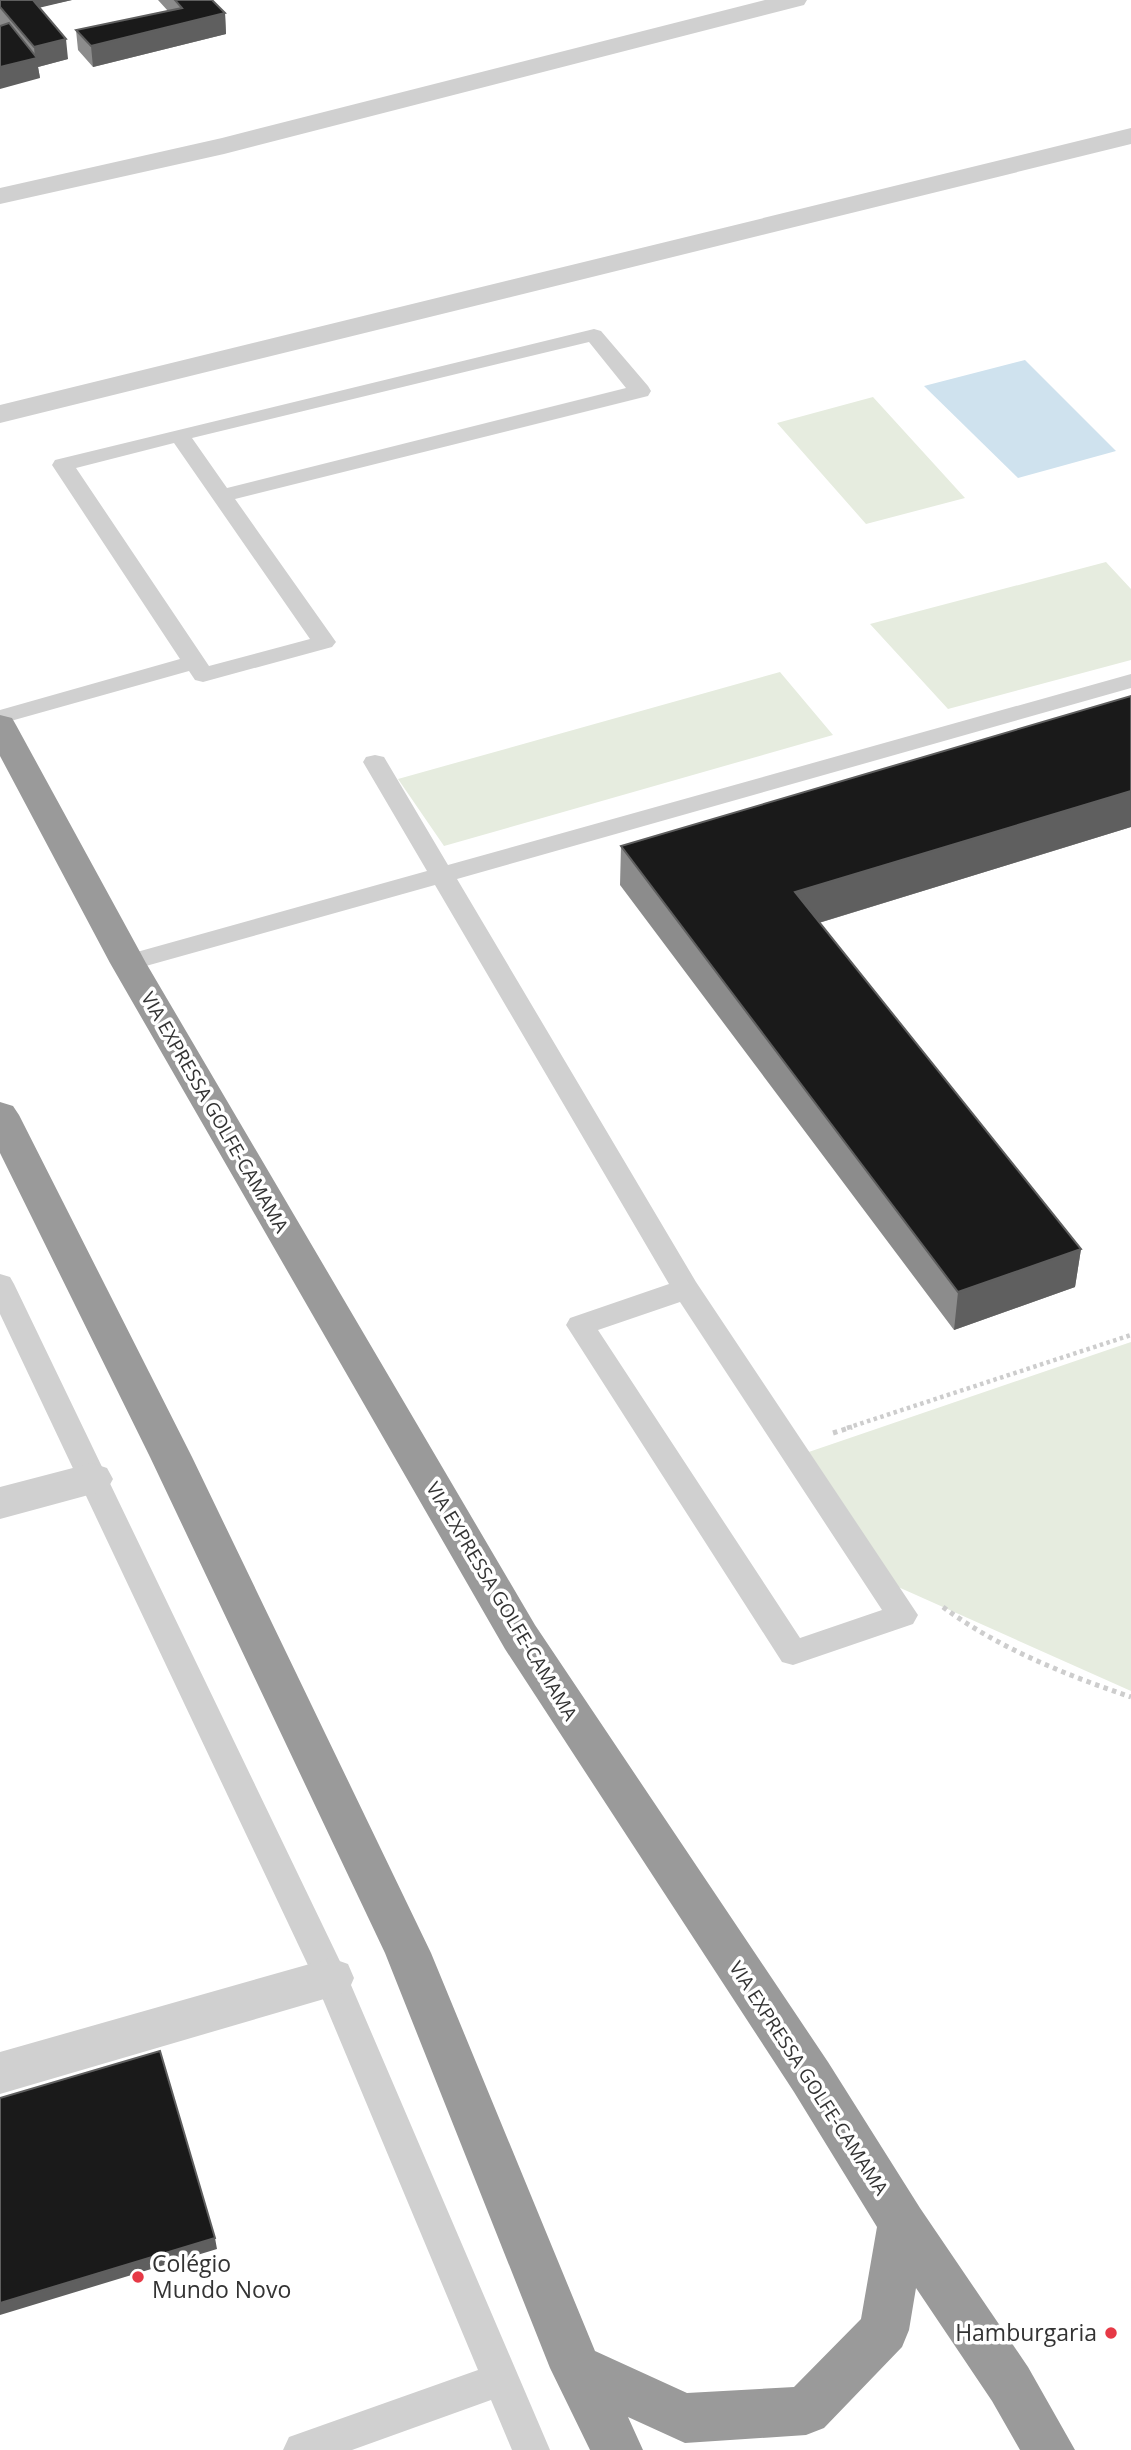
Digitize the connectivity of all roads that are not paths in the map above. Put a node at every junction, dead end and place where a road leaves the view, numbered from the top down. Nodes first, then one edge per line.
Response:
1 (795, 0) edge
2 (1131, 136) edge
3 (0, 196) edge
4 (0, 414) edge
5 (179, 435) junction
6 (222, 496) junction
7 (195, 662) junction
8 (1131, 681) edge
9 (0, 717) edge
10 (0, 725) edge
11 (375, 762) dead end
12 (440, 873) junction
13 (128, 963) junction
14 (0, 1115) edge
15 (0, 1284) edge
16 (686, 1289) junction
17 (92, 1479) junction
18 (0, 1503) edge
19 (331, 1978) junction
20 (0, 2073) edge
21 (902, 2224) junction
22 (576, 2368) junction
23 (501, 2379) junction
24 (302, 2450) edge
25 (531, 2450) edge
26 (617, 2450) edge
27 (1049, 2450) edge

1 - 3 street
2 - 4 street
5 - 6 lane
5 - 6 lane
5 - 7 lane
6 - 7 lane
7 - 9 lane
8 - 12 lane
10 - 13 highway, VIA EXPRESSA GOLFE-CAMAMA
11 - 12 lane
12 - 13 lane
12 - 16 lane
13 - 21 highway, VIA EXPRESSA GOLFE-CAMAMA
14 - 22 highway
15 - 17 lane
16 - 16 lane
17 - 18 street
17 - 19 lane
19 - 20 street
19 - 23 lane
21 - 22 highway
21 - 27 highway, VIA EXPRESSA GOLFE-CAMAMA
22 - 26 highway
23 - 24 lane
23 - 25 lane

